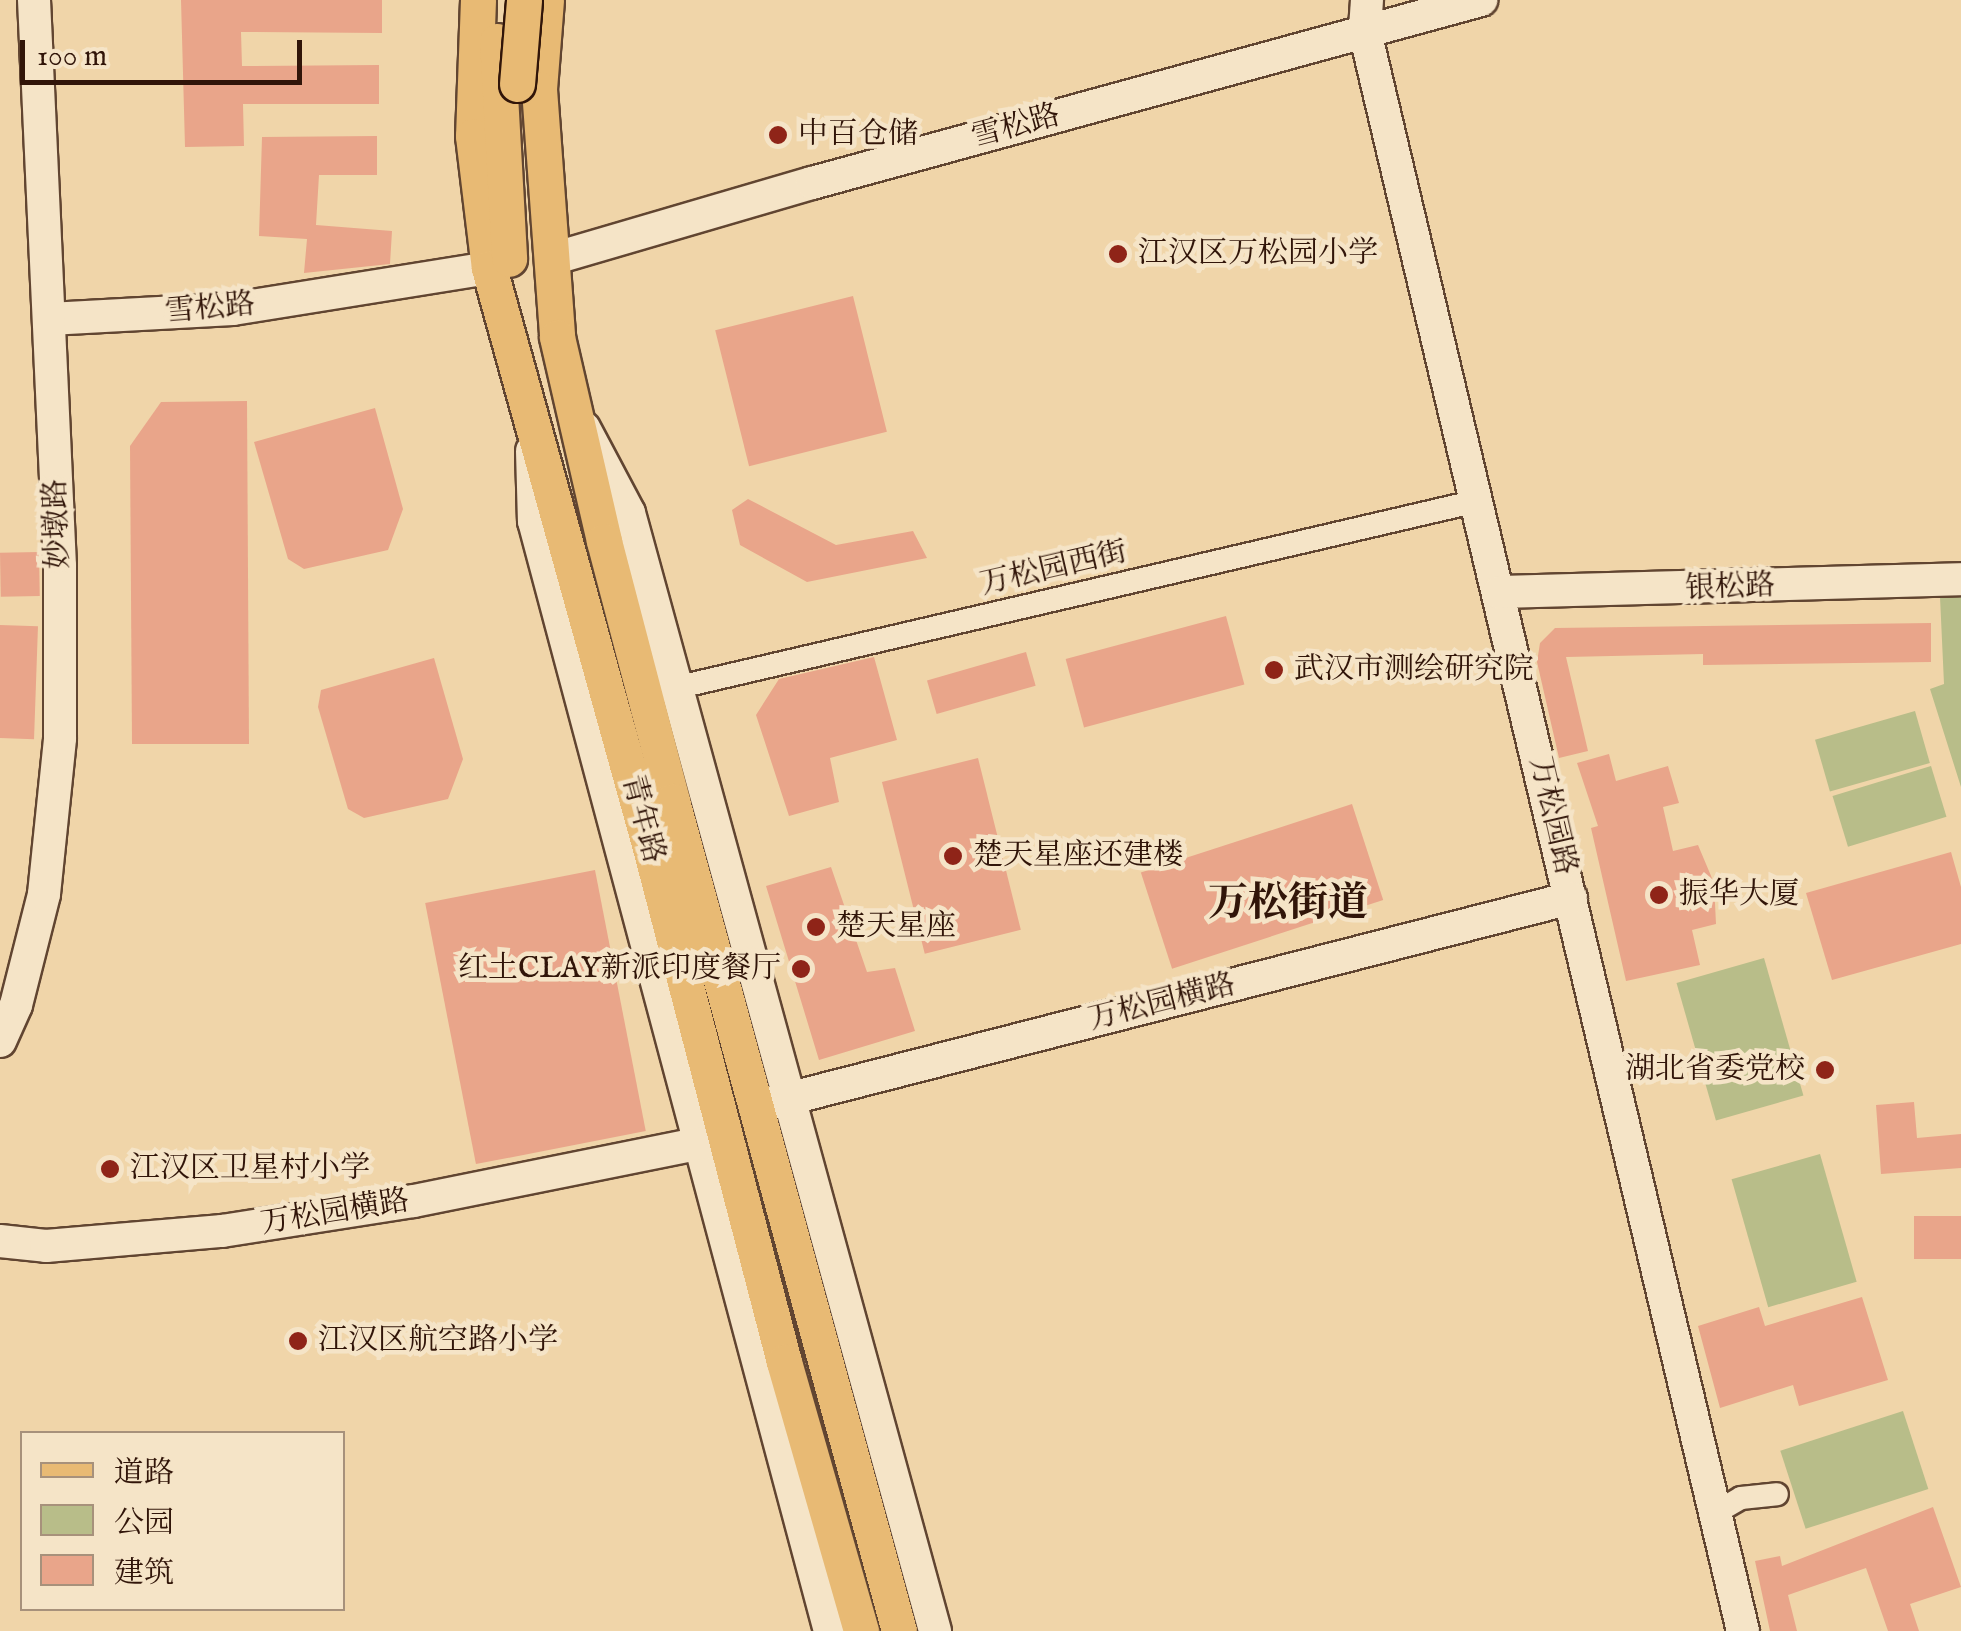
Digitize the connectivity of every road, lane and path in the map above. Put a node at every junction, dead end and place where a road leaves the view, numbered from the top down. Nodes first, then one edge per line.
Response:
1 (34, 0) edge
2 (478, 0) edge
3 (498, 0) edge
4 (524, 0) edge
5 (546, 0) edge
6 (1481, 0) edge
7 (1366, 16) edge
8 (507, 83) junction
9 (552, 259) junction
10 (489, 268) junction
11 (49, 319) junction
12 (557, 337) junction
13 (518, 364) junction
14 (531, 412) junction
15 (1477, 501) junction
16 (1961, 579) edge
17 (1499, 592) junction
18 (660, 691) junction
19 (656, 805) junction
20 (1571, 898) junction
21 (756, 986) junction
22 (662, 1008) junction
23 (0, 1041) edge
24 (770, 1104) junction
25 (712, 1141) junction
26 (0, 1241) edge
27 (1778, 1494) dead end
28 (1716, 1513) junction
29 (842, 1558) junction
30 (830, 1631) edge
31 (850, 1631) edge
32 (861, 1631) edge
33 (899, 1631) edge
34 (934, 1631) edge
35 (1743, 1631) edge

1 - 11 street, 妙墩路
2 - 10 main road, 青年路
3 - 8 main road
4 - 8 main road, bridge
5 - 9 main road, 青年路
6 - 7 street, 雪松路
7 - 9 street, 雪松路
7 - 15 street, 万松园路
8 - 12 main road
8 - 13 main road
9 - 12 main road, 青年路
10 - 11 street, 雪松路
10 - 13 main road, 青年路
11 - 23 street, 妙墩路
12 - 18 main road, 青年路
13 - 14 main road, 青年路
14 - 19 main road, 青年路
14 - 22 street
15 - 17 street, 万松园路
15 - 18 street, 万松园西街
16 - 17 street, 银松路
17 - 20 street, 万松园路
18 - 19 main road, 青年路
18 - 21 street
19 - 21 street
19 - 22 street
19 - 24 main road, 青年路
19 - 25 main road, 青年路
20 - 24 street, 万松园横路
20 - 28 street, 万松园路
21 - 24 street
22 - 25 street
24 - 33 main road, 青年路
24 - 34 street
25 - 26 street, 万松园横路
25 - 29 main road, 青年路
25 - 30 street
27 - 28 street
28 - 35 street, 万松园路
29 - 31 street
29 - 32 main road, 青年路

